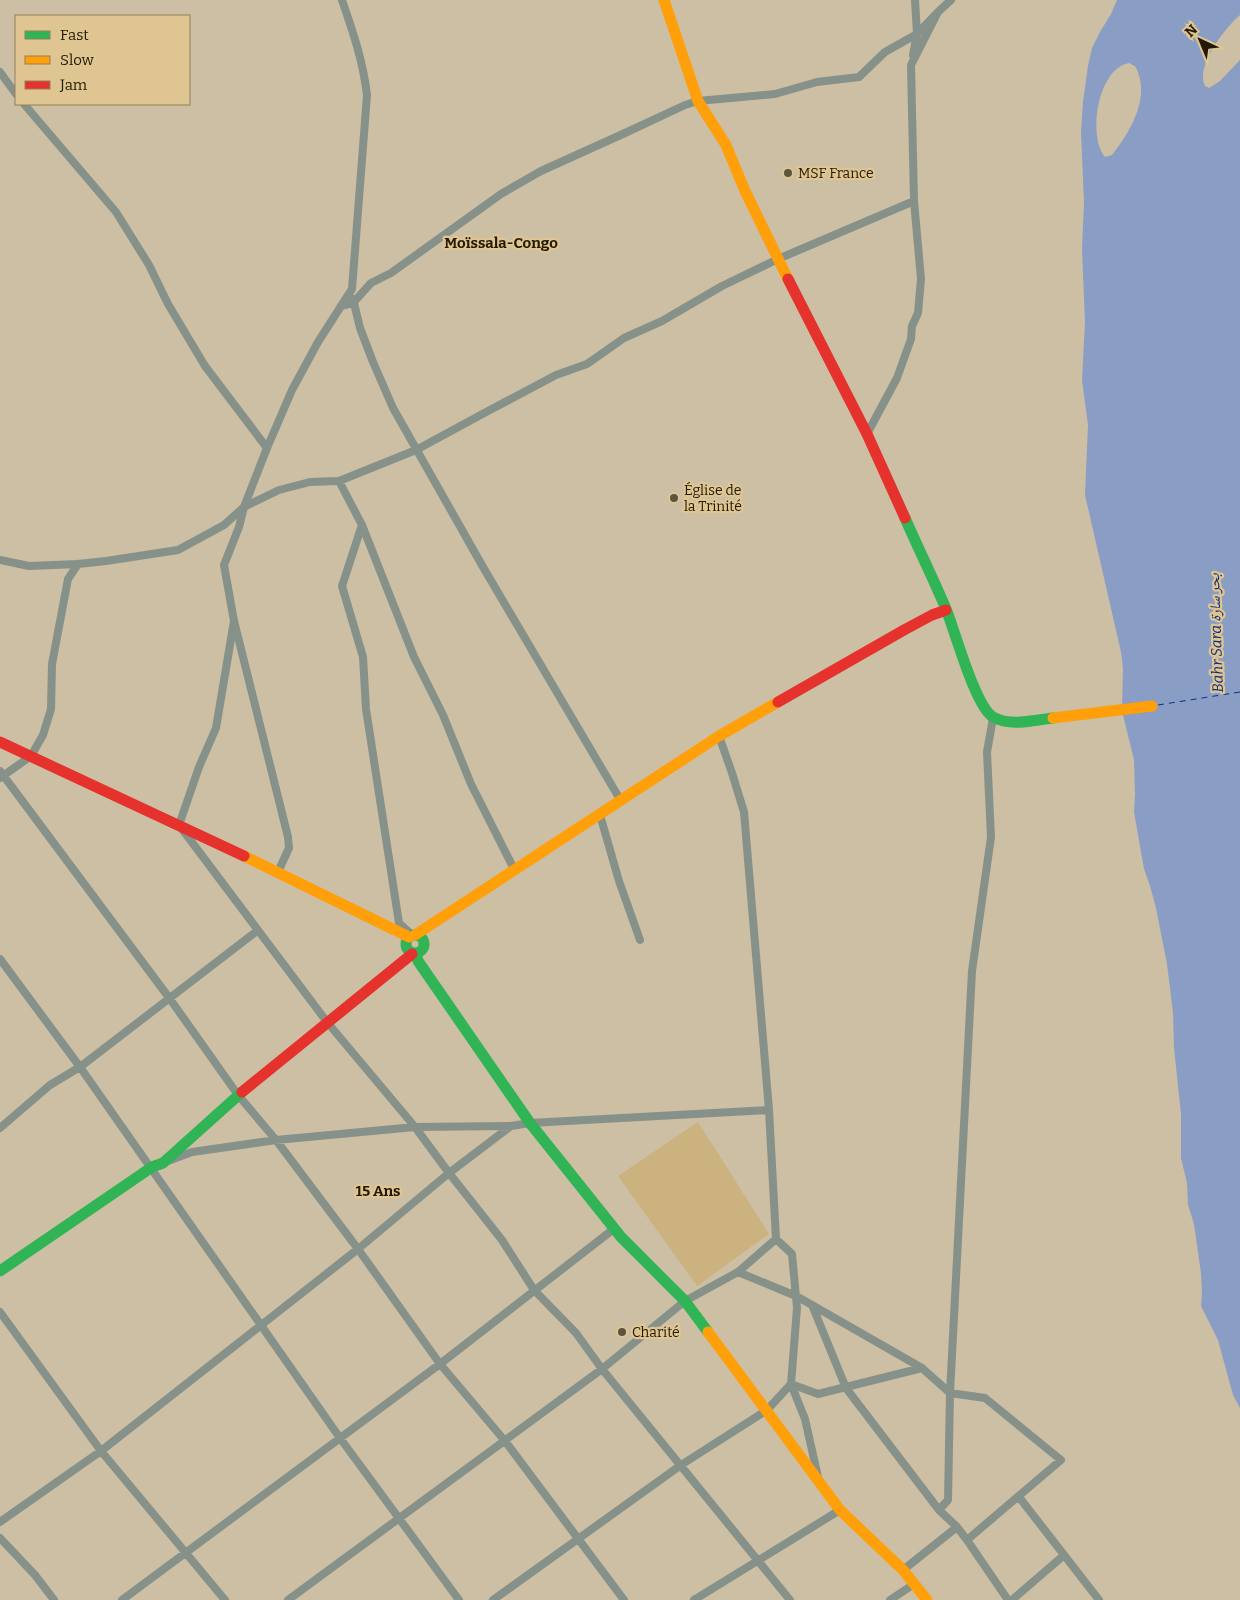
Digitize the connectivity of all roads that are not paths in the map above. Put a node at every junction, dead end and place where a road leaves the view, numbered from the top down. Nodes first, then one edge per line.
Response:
1 (342, 0) edge
2 (664, 0) edge
3 (915, 0) edge
4 (951, 0) edge
5 (938, 12) junction
6 (917, 34) junction
7 (911, 65) junction
8 (0, 72) edge
9 (15, 93) edge
10 (698, 101) junction
11 (25, 105) edge
12 (914, 201) junction
13 (778, 259) junction
14 (352, 289) junction
15 (353, 303) junction
16 (341, 306) junction
17 (867, 434) junction
18 (267, 448) junction
19 (416, 450) junction
20 (339, 480) junction
21 (244, 506) junction
22 (362, 524) junction
23 (0, 560) edge
24 (78, 564) junction
25 (946, 610) junction
26 (234, 621) junction
27 (1152, 706) dead end
28 (993, 718) junction
29 (719, 736) junction
30 (0, 742) edge
31 (31, 756) junction
32 (1, 775) edge
33 (620, 801) junction
34 (600, 815) junction
35 (179, 825) junction
36 (514, 869) junction
37 (278, 872) junction
38 (257, 931) junction
39 (412, 936) junction
40 (640, 940) dead end
41 (414, 954) junction
42 (0, 959) edge
43 (170, 999) junction
44 (327, 1022) junction
45 (80, 1067) junction
46 (238, 1095) junction
47 (770, 1110) junction
48 (530, 1122) junction
49 (511, 1126) junction
50 (415, 1127) junction
51 (0, 1128) edge
52 (276, 1140) junction
53 (157, 1165) junction
54 (449, 1174) junction
55 (615, 1228) junction
56 (776, 1239) junction
57 (358, 1249) junction
58 (0, 1271) edge
59 (738, 1272) junction
60 (534, 1290) junction
61 (796, 1296) junction
62 (685, 1301) junction
63 (812, 1305) junction
64 (0, 1312) edge
65 (261, 1324) junction
66 (440, 1364) junction
67 (602, 1368) junction
68 (922, 1368) junction
69 (791, 1384) junction
70 (846, 1388) junction
71 (950, 1393) junction
72 (767, 1410) junction
73 (340, 1438) junction
74 (505, 1441) junction
75 (101, 1451) junction
76 (681, 1465) junction
77 (819, 1481) junction
78 (1019, 1497) junction
79 (840, 1510) junction
80 (939, 1510) junction
81 (400, 1518) junction
82 (0, 1522) edge
83 (957, 1527) junction
84 (0, 1538) edge
85 (578, 1540) junction
86 (968, 1540) junction
87 (186, 1552) junction
88 (1063, 1556) junction
89 (757, 1560) junction
90 (903, 1570) junction
91 (914, 1584) junction
92 (54, 1600) edge
93 (122, 1600) edge
94 (225, 1600) edge
95 (288, 1600) edge
96 (459, 1600) edge
97 (493, 1600) edge
98 (624, 1600) edge
99 (694, 1600) edge
100 (790, 1600) edge
101 (890, 1600) edge
102 (927, 1600) edge
103 (1008, 1600) edge
104 (1012, 1600) edge
105 (1099, 1600) edge

1 - 14 street
2 - 10 main road
3 - 6 street
4 - 5 street
5 - 6 street
5 - 7 street
6 - 7 street
6 - 10 street
7 - 12 street
8 - 9 street
10 - 13 main road
10 - 15 street
11 - 18 street
12 - 13 street
12 - 17 street
13 - 17 main road
13 - 19 street
14 - 15 street
14 - 16 street
15 - 16 street
15 - 19 street
16 - 18 street
17 - 25 main road
18 - 21 street
19 - 20 street
19 - 33 street
20 - 21 street
20 - 22 street
21 - 24 street
21 - 26 street
22 - 36 street
22 - 39 street
23 - 24 street
24 - 31 street
25 - 28 main road
25 - 29 main road
26 - 35 street
26 - 37 street
27 - 28 main road
28 - 71 street
29 - 33 main road
29 - 47 street
30 - 31 main road
31 - 32 street
31 - 35 main road
32 - 43 street
33 - 34 main road
34 - 36 main road
34 - 40 street
35 - 37 main road
35 - 38 street
36 - 39 main road
37 - 39 main road
38 - 43 street
38 - 44 street
39 - 41 main road
41 - 44 main road
41 - 48 main road
42 - 45 street
43 - 45 street
43 - 46 street
44 - 46 main road
44 - 50 street
45 - 51 street
45 - 53 street
46 - 52 street
46 - 53 main road
47 - 48 street
47 - 56 street
48 - 49 street
48 - 55 main road
49 - 50 street
49 - 54 street
50 - 52 street
50 - 54 street
52 - 53 street
52 - 57 street
53 - 58 main road
53 - 65 street
54 - 57 street
54 - 60 street
55 - 60 street
55 - 62 main road
56 - 59 street
56 - 61 street
57 - 65 street
57 - 66 street
59 - 61 street
59 - 62 street
60 - 66 street
60 - 67 street
61 - 63 street
61 - 69 street
62 - 67 street
62 - 72 main road
63 - 68 street
63 - 70 street
64 - 75 street
65 - 73 street
65 - 75 street
66 - 73 street
66 - 74 street
67 - 74 street
67 - 76 street
68 - 70 street
68 - 71 street
69 - 70 street
69 - 72 street
69 - 77 street
70 - 80 street
71 - 78 street
71 - 80 street
72 - 76 street
72 - 77 main road
73 - 81 street
73 - 87 street
74 - 81 street
74 - 85 street
75 - 82 street
75 - 87 street
76 - 85 street
76 - 89 street
77 - 79 main road
78 - 86 street
78 - 88 street
79 - 89 street
79 - 90 main road
80 - 83 street
81 - 95 street
81 - 96 street
83 - 86 street
83 - 90 street
84 - 92 street
85 - 97 street
85 - 98 street
86 - 103 street
87 - 93 street
87 - 94 street
88 - 104 street
88 - 105 street
89 - 99 street
89 - 100 street
90 - 91 main road
91 - 101 street
91 - 102 main road

